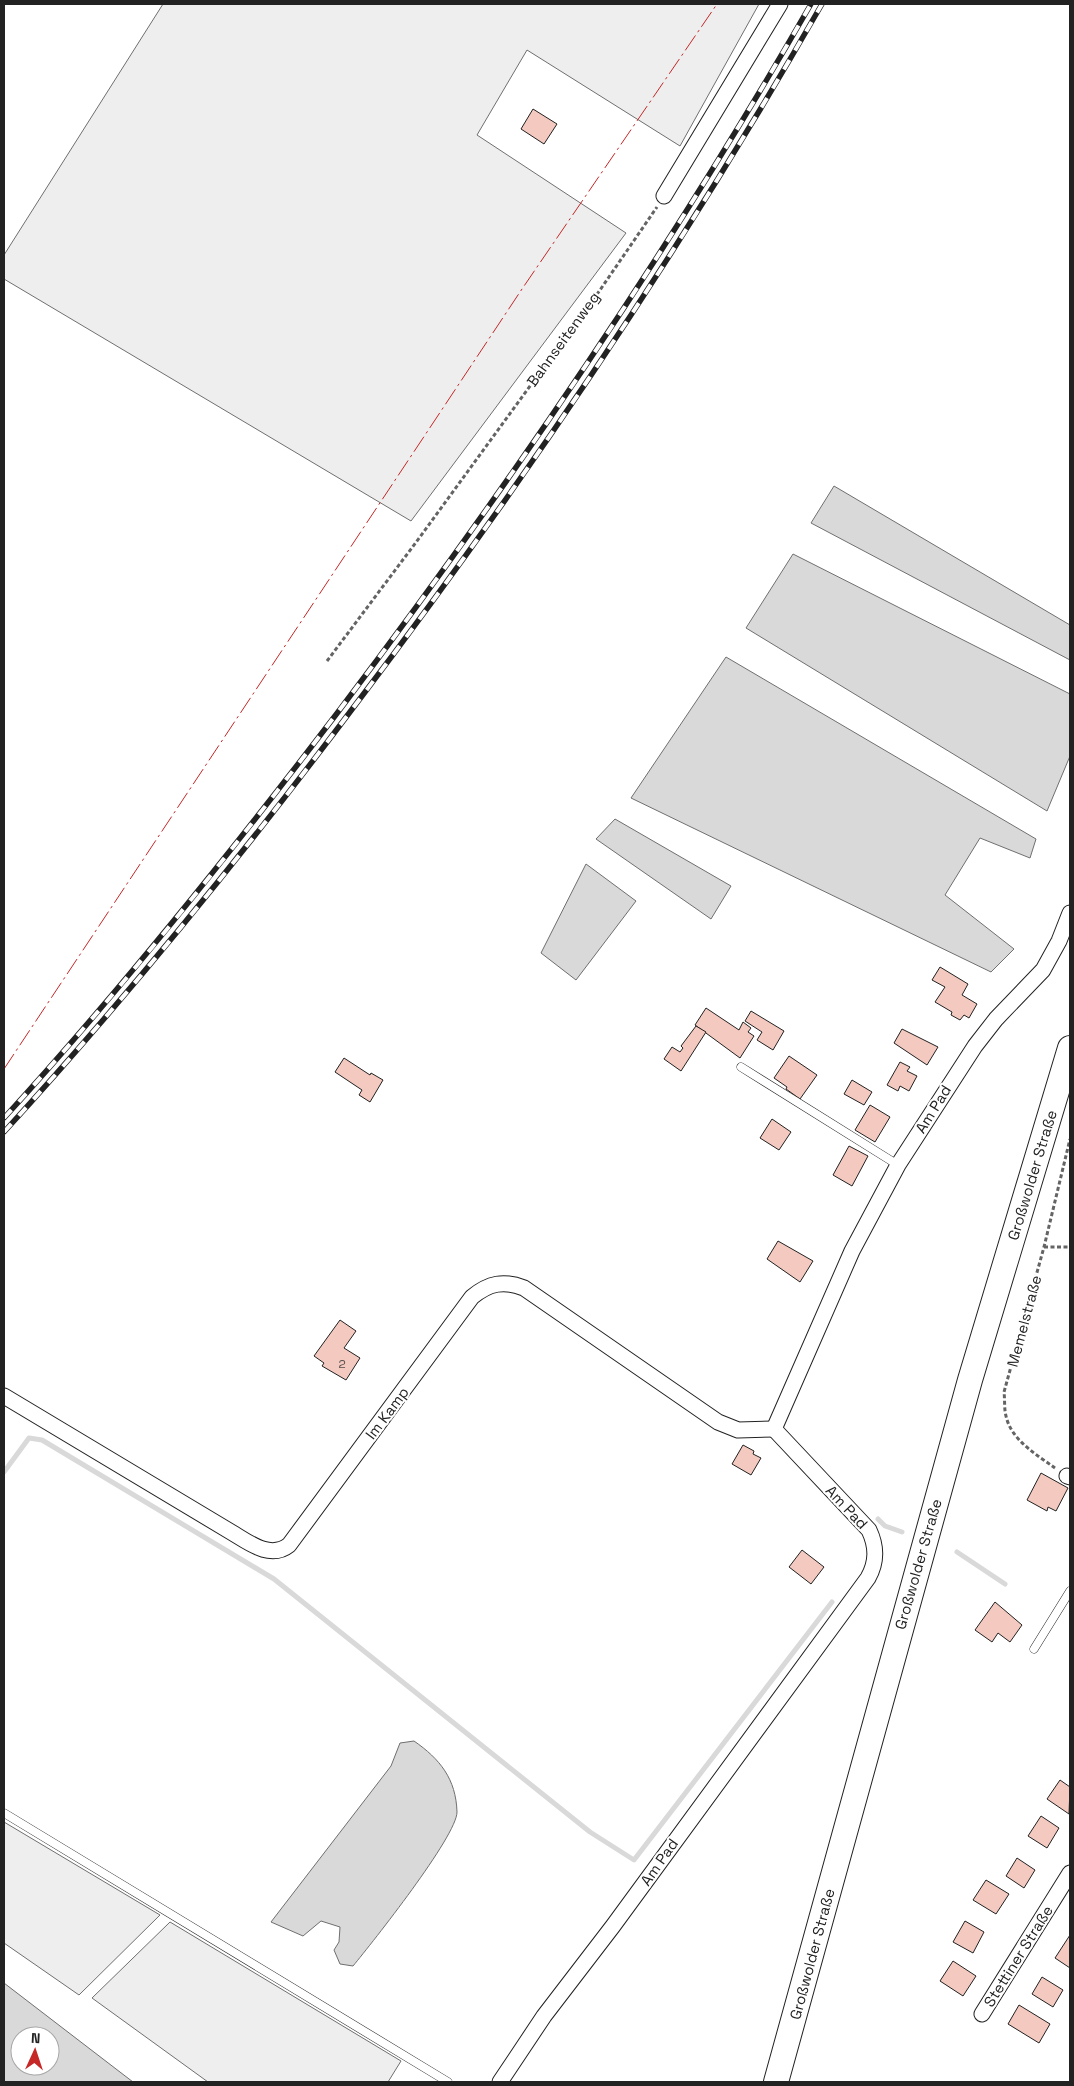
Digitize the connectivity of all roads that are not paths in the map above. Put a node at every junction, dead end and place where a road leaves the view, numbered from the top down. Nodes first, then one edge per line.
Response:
1 (780, 4) edge
2 (664, 196) road end
3 (1070, 913) edge
4 (1070, 1048) edge
5 (741, 1067) dead end
6 (898, 1165) junction
7 (4, 1396) edge
8 (774, 1429) junction
9 (1070, 1591) edge
10 (1034, 1649) dead end
11 (4, 1814) edge
12 (1070, 1873) edge
13 (982, 2014) dead end
14 (448, 2082) edge
15 (500, 2082) edge
16 (776, 2082) edge

1 - 2 street
3 - 6 street, Am Pad
4 - 16 main road, Großwolder Straße
5 - 6 lane
6 - 8 street, Am Pad
7 - 8 street, Im Kamp
8 - 15 street, Am Pad
9 - 10 lane
11 - 14 lane
12 - 13 street, Stettiner Straße

